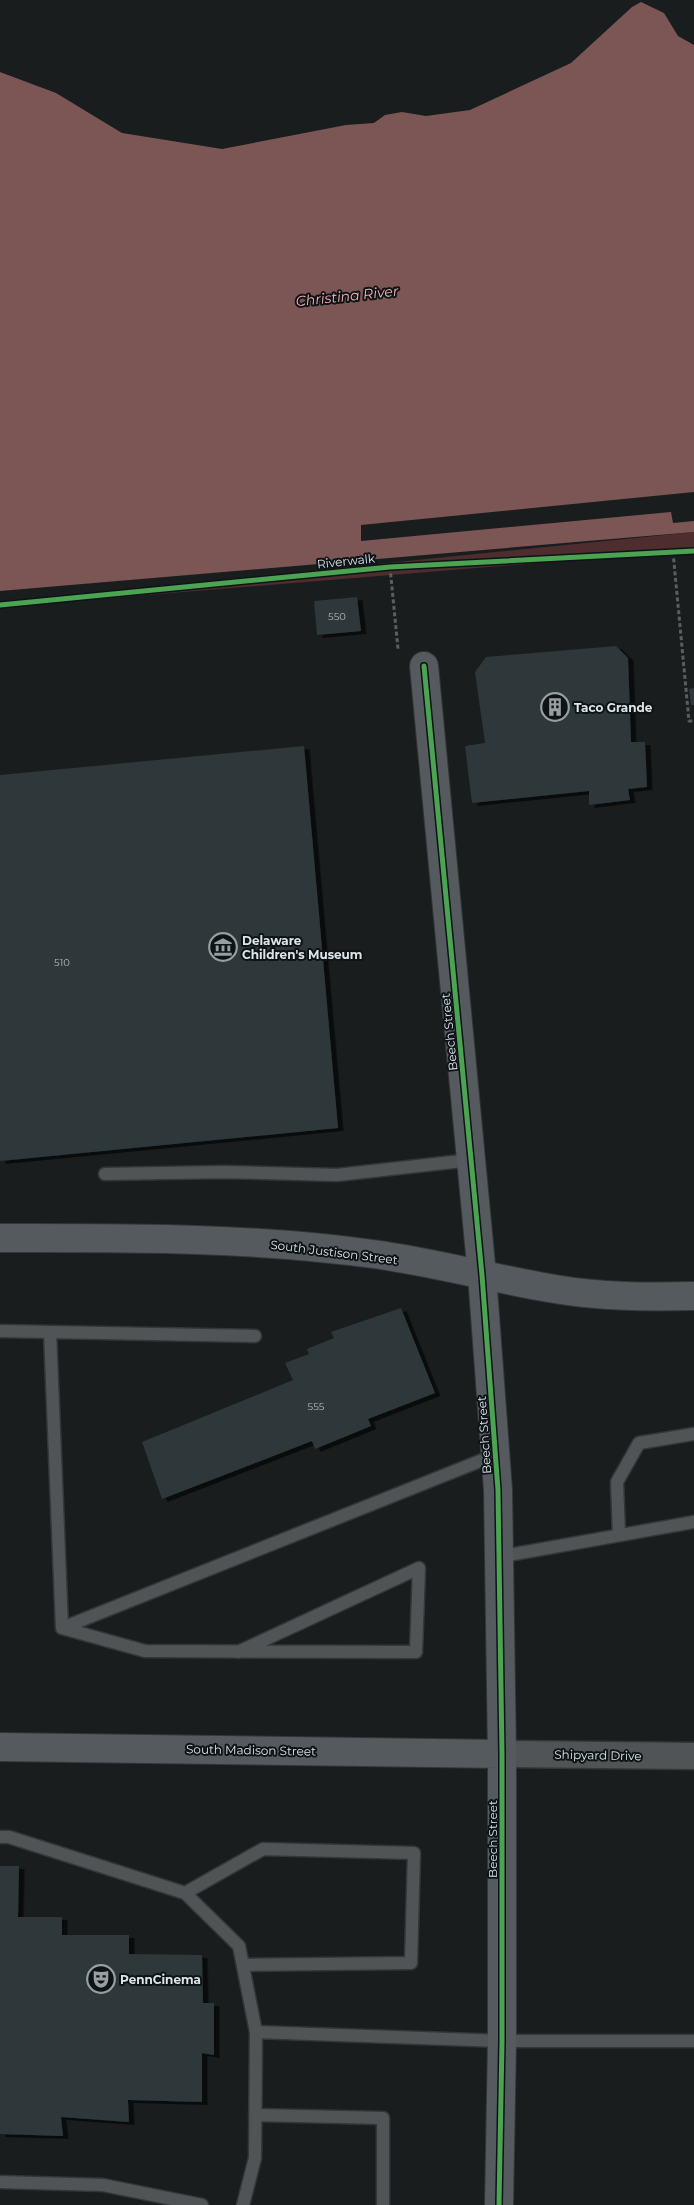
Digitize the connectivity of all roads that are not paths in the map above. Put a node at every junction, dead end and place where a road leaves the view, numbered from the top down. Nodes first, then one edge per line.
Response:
1 (424, 666) road end
2 (471, 1160) junction
3 (105, 1174) dead end
4 (0, 1238) edge
5 (482, 1275) junction
6 (694, 1296) edge
7 (0, 1331) edge
8 (50, 1332) junction
9 (255, 1336) dead end
10 (694, 1434) edge
11 (495, 1455) junction
12 (694, 1522) edge
13 (619, 1535) junction
14 (498, 1556) junction
15 (62, 1628) junction
16 (238, 1652) junction
17 (0, 1747) edge
18 (502, 1754) junction
19 (694, 1756) edge
20 (0, 1837) edge
21 (185, 1893) junction
22 (243, 1965) junction
23 (256, 2032) junction
24 (502, 2041) junction
25 (694, 2041) edge
26 (255, 2115) junction
27 (0, 2182) edge
28 (202, 2205) edge
29 (243, 2205) edge
30 (383, 2205) edge
31 (499, 2205) edge

1 - 2 street, Beech Street
2 - 3 lane
2 - 5 street, Beech Street
4 - 5 street, South Justison Street
5 - 6 street, South Justison Street
5 - 11 street, Beech Street
7 - 8 lane
8 - 9 lane
8 - 15 lane
10 - 13 lane
11 - 14 street, Beech Street
11 - 15 lane
12 - 13 lane
13 - 14 lane
14 - 18 street, Beech Street
15 - 16 lane
16 - 16 lane
17 - 18 street, South Madison Street
18 - 19 street, Shipyard Drive
18 - 24 street, Beech Street
20 - 21 lane
21 - 22 lane
21 - 22 lane
22 - 23 lane
23 - 24 lane
23 - 26 lane
24 - 25 lane
24 - 31 street, Beech Street
26 - 29 lane
26 - 30 lane
27 - 28 lane

